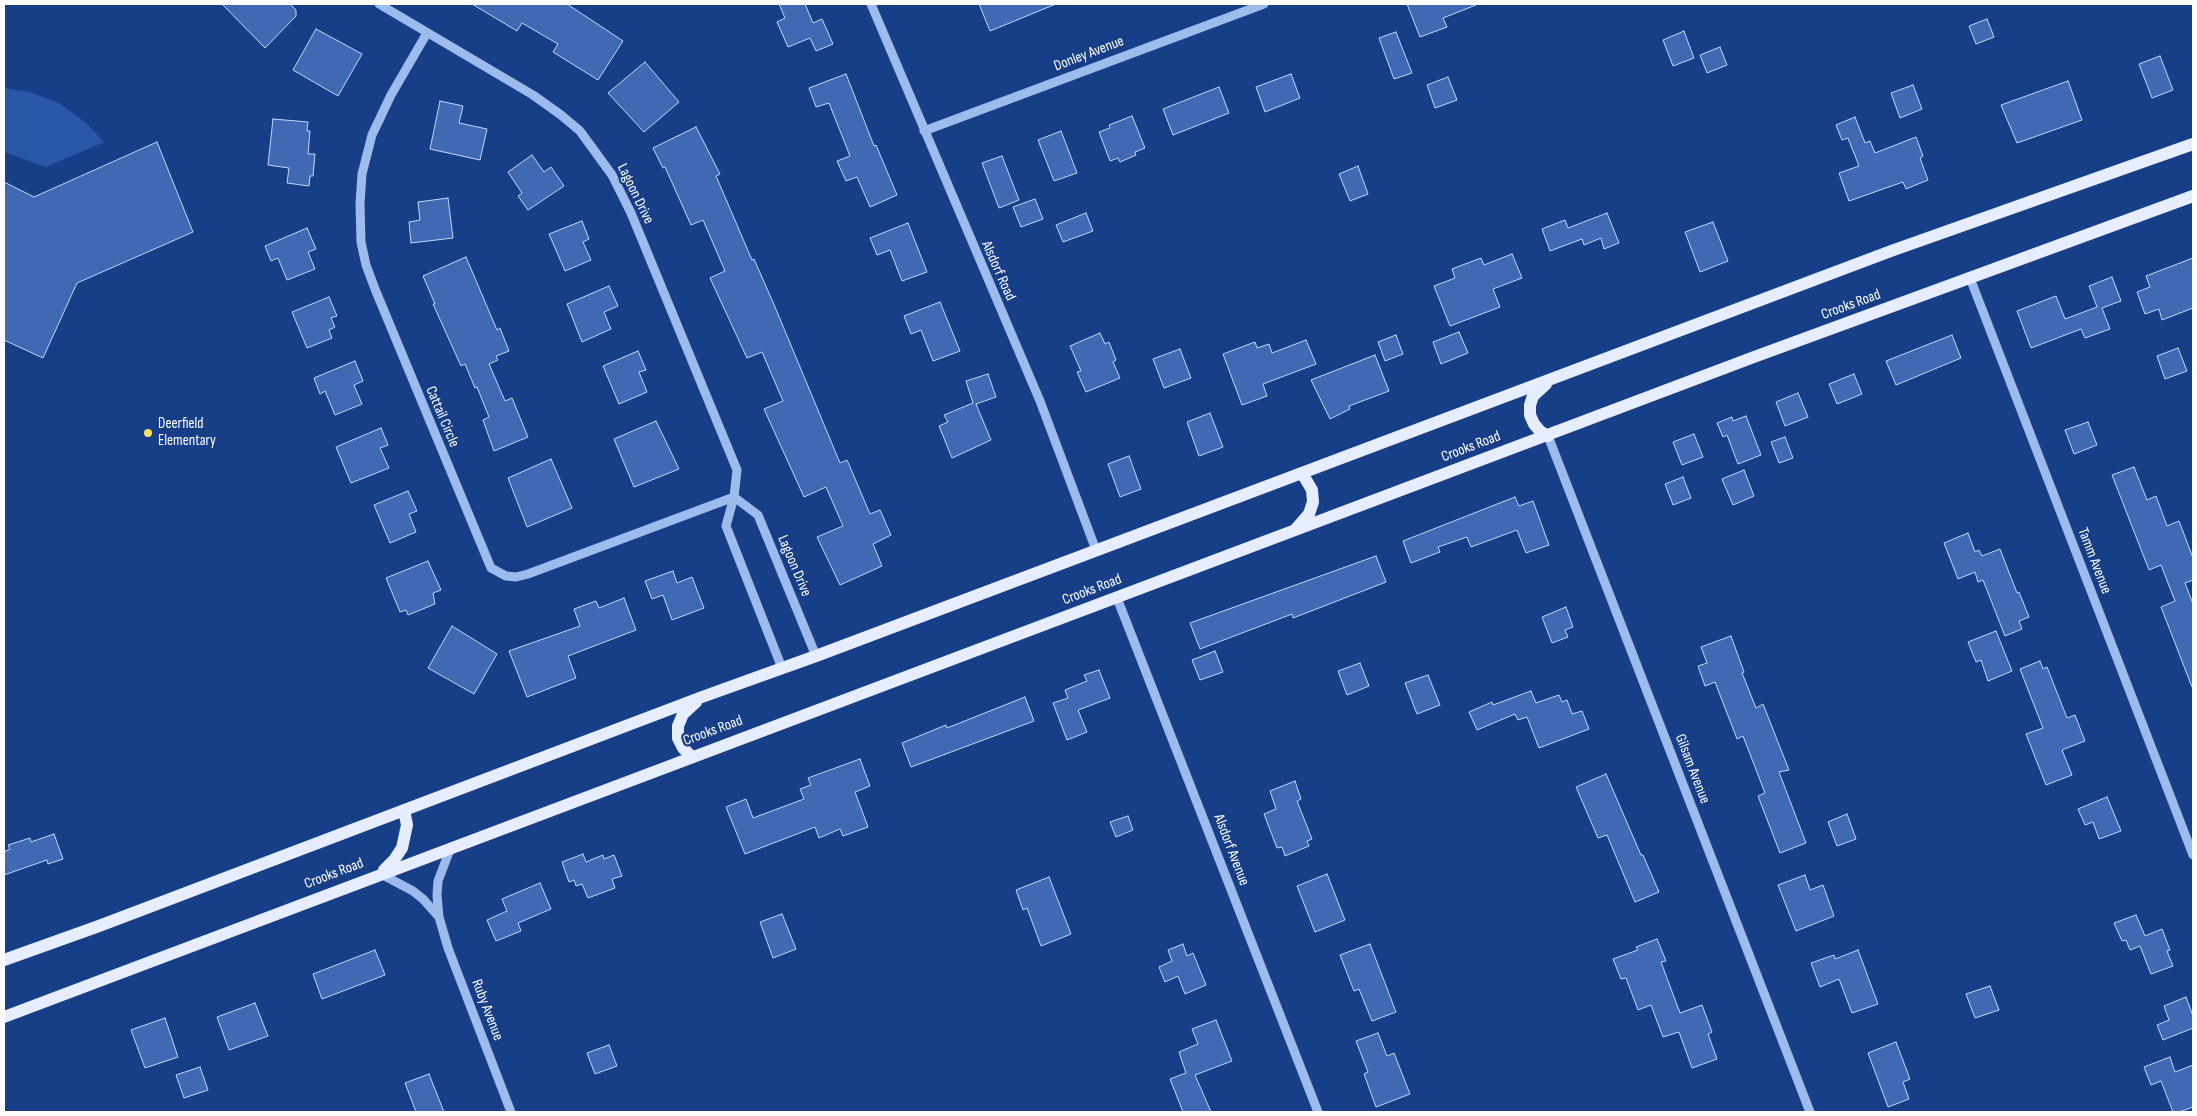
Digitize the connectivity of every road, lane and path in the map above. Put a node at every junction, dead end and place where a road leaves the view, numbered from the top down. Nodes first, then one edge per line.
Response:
1 (379, 4) edge
2 (871, 4) edge
3 (1264, 4) edge
4 (427, 33) junction
5 (924, 131) junction
6 (2193, 144) edge
7 (2193, 196) edge
8 (1970, 278) junction
9 (1552, 379) junction
10 (1548, 436) junction
11 (1302, 473) junction
12 (734, 497) junction
13 (1293, 532) junction
14 (1096, 550) junction
15 (1117, 598) junction
16 (816, 656) junction
17 (782, 668) junction
18 (702, 697) junction
19 (692, 757) junction
20 (404, 810) junction
21 (451, 847) junction
22 (2193, 855) edge
23 (381, 874) junction
24 (438, 917) junction
25 (4, 960) edge
26 (4, 1017) edge
27 (511, 1112) edge
28 (1318, 1112) edge
29 (1810, 1112) edge

1 - 4 street, Lagoon Drive
2 - 5 street, Alsdorf Road
3 - 5 street, Donley Avenue
4 - 12 street, Lagoon Drive
4 - 12 street, Cattail Circle
5 - 14 street, Alsdorf Road
6 - 9 main road
7 - 8 main road, Crooks Road
8 - 10 main road, Crooks Road
8 - 22 street, Tamm Avenue
9 - 10 main road
9 - 11 main road
10 - 13 main road, Crooks Road
10 - 29 street, Gilsam Avenue
11 - 13 main road
11 - 14 main road
12 - 16 street, Lagoon Drive
12 - 17 street, Lagoon Drive
13 - 15 main road, Crooks Road
14 - 16 main road
15 - 19 main road, Crooks Road
15 - 28 street, Alsdorf Avenue
16 - 17 main road
17 - 18 main road
18 - 19 main road
18 - 20 main road
19 - 21 main road, Crooks Road
20 - 23 main road
20 - 25 main road
21 - 23 main road, Crooks Road
21 - 24 street, Ruby Avenue
23 - 24 street, Ruby Avenue
23 - 26 main road, Crooks Road
24 - 27 street, Ruby Avenue

